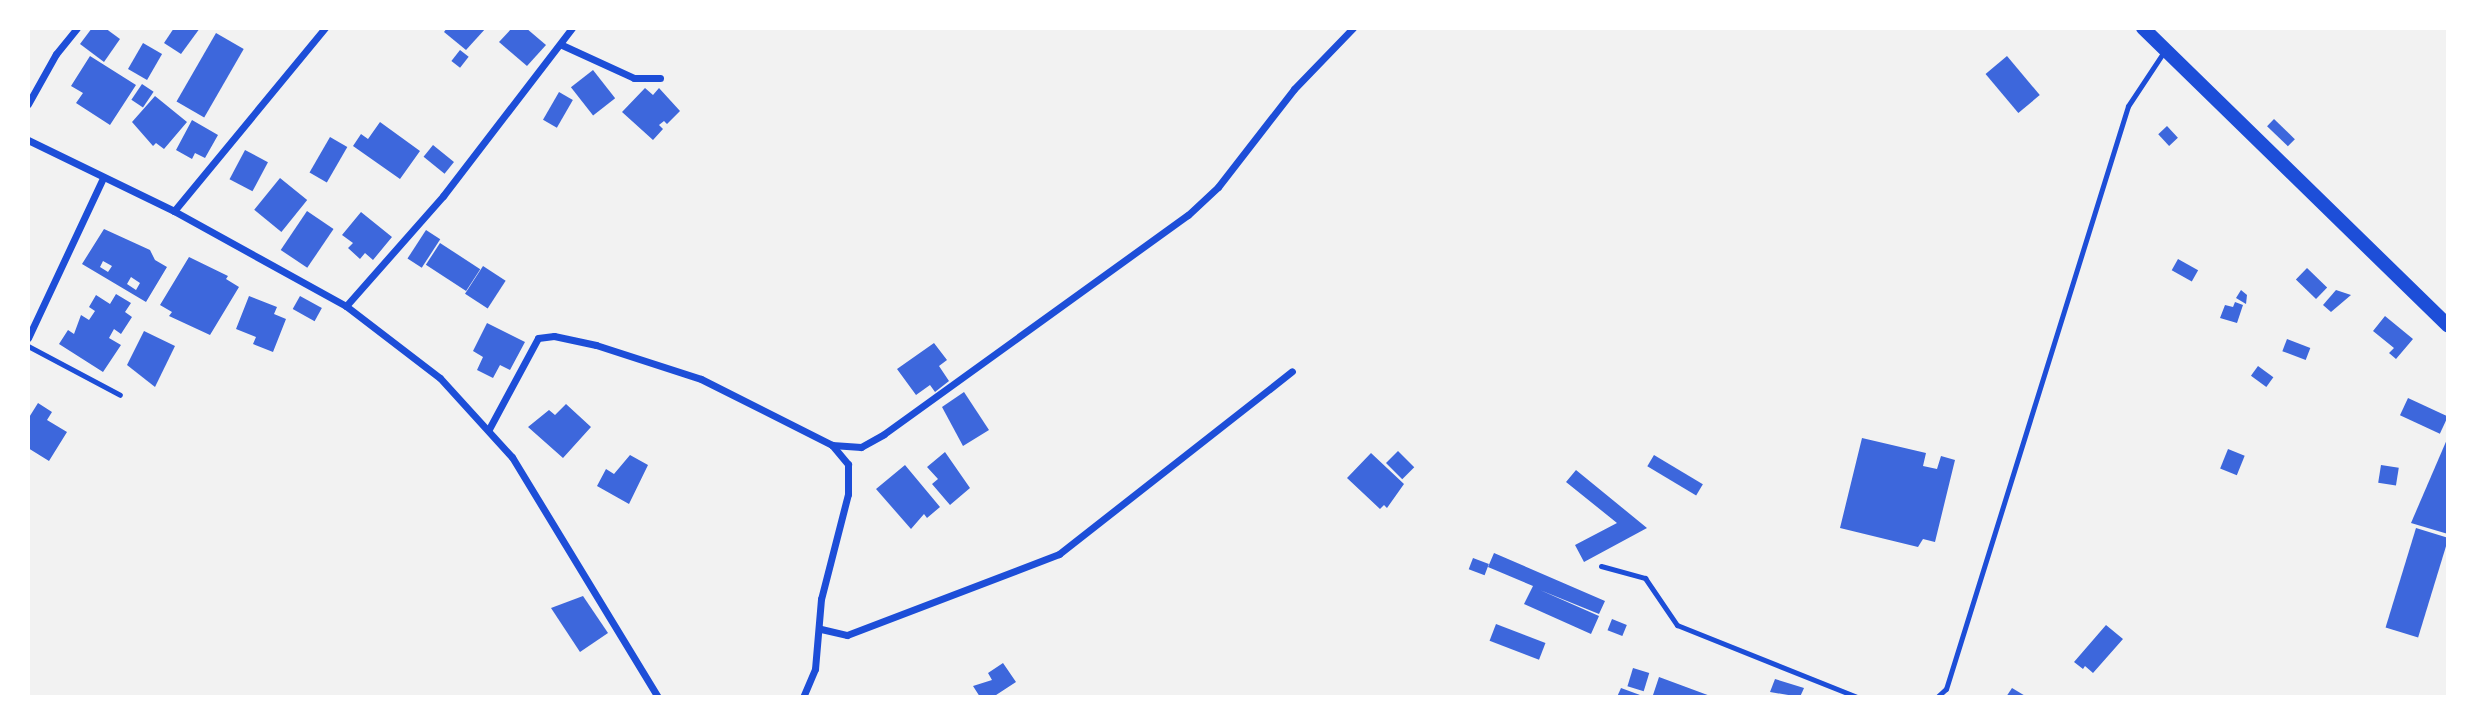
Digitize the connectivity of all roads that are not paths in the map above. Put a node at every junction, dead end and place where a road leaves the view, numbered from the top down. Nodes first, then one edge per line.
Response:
1 (78, 28) edge
2 (325, 28) edge
3 (572, 28) edge
4 (1353, 28) edge
5 (2143, 28) edge
6 (562, 45) junction
7 (2165, 50) junction
8 (660, 78) dead end
9 (28, 104) edge
10 (28, 140) edge
11 (102, 180) junction
12 (174, 211) junction
13 (346, 306) junction
14 (2448, 326) edge
15 (28, 338) edge
16 (28, 346) edge
17 (1292, 371) dead end
18 (120, 396) dead end
19 (489, 429) junction
20 (832, 445) junction
21 (1601, 566) dead end
22 (821, 629) junction
23 (658, 697) edge
24 (803, 697) edge
25 (1857, 697) edge
26 (1937, 697) edge

1 - 9 street
2 - 12 street
3 - 6 street
4 - 20 street
5 - 7 main road
6 - 8 street
6 - 13 street
7 - 14 main road
7 - 26 lane
10 - 11 street
11 - 12 street
11 - 15 street
12 - 13 street
13 - 19 street
16 - 18 lane
17 - 22 street
19 - 20 street
19 - 23 street
20 - 22 street
21 - 25 lane
22 - 24 street

